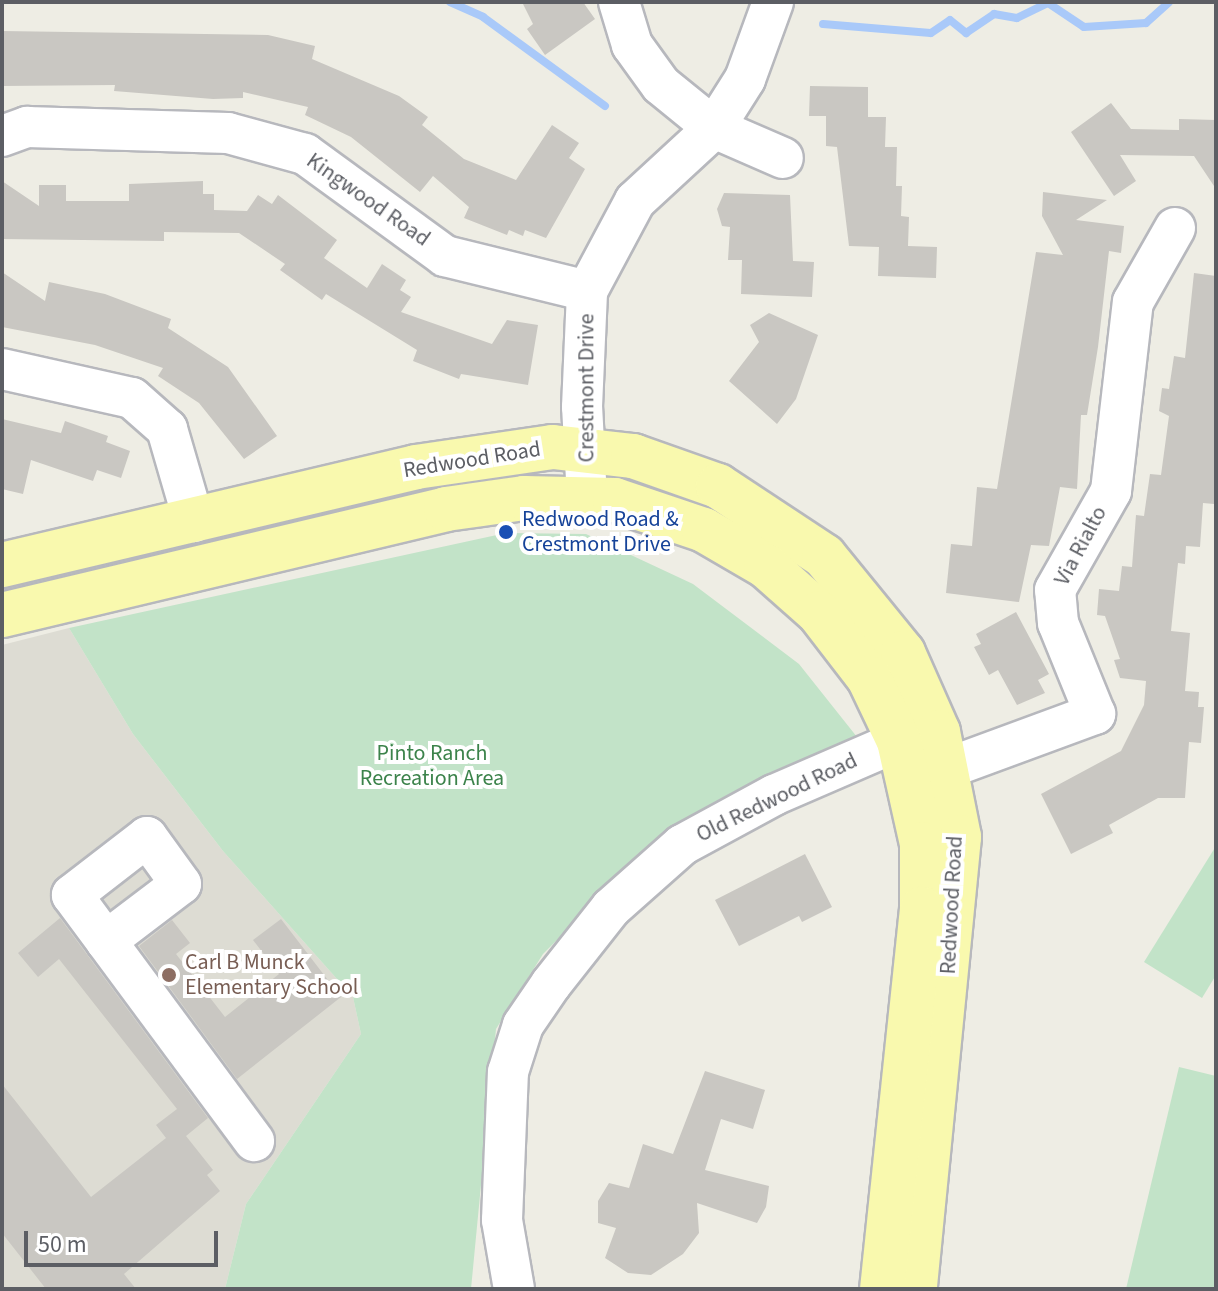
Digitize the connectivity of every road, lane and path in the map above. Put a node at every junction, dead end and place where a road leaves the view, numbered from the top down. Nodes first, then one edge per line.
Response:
1 (619, 2) edge
2 (773, 2) edge
3 (714, 128) junction
4 (2, 136) edge
5 (783, 158) dead end
6 (1175, 228) dead end
7 (587, 291) junction
8 (2, 369) edge
9 (587, 453) junction
10 (587, 498) junction
11 (194, 522) junction
12 (2, 565) edge
13 (2, 615) edge
14 (899, 741) junction
15 (948, 768) junction
16 (106, 941) dead end
17 (254, 1141) dead end
18 (514, 1289) edge
19 (882, 1289) edge
20 (915, 1289) edge

1 - 3 street
2 - 3 street, Crestmont Drive
3 - 5 street
3 - 7 street, Crestmont Drive
4 - 7 street, Kingwood Road
6 - 15 street, Via Rialto
7 - 9 street, Crestmont Drive
8 - 11 street
9 - 10 street, Crestmont Drive
9 - 11 main road, Redwood Road
9 - 15 main road, Redwood Road
10 - 13 main road, Redwood Road
10 - 14 main road, Redwood Road
11 - 12 main road, Redwood Road
14 - 18 street, Old Redwood Road
14 - 19 main road, Redwood Road
15 - 20 main road, Redwood Road
16 - 17 street

